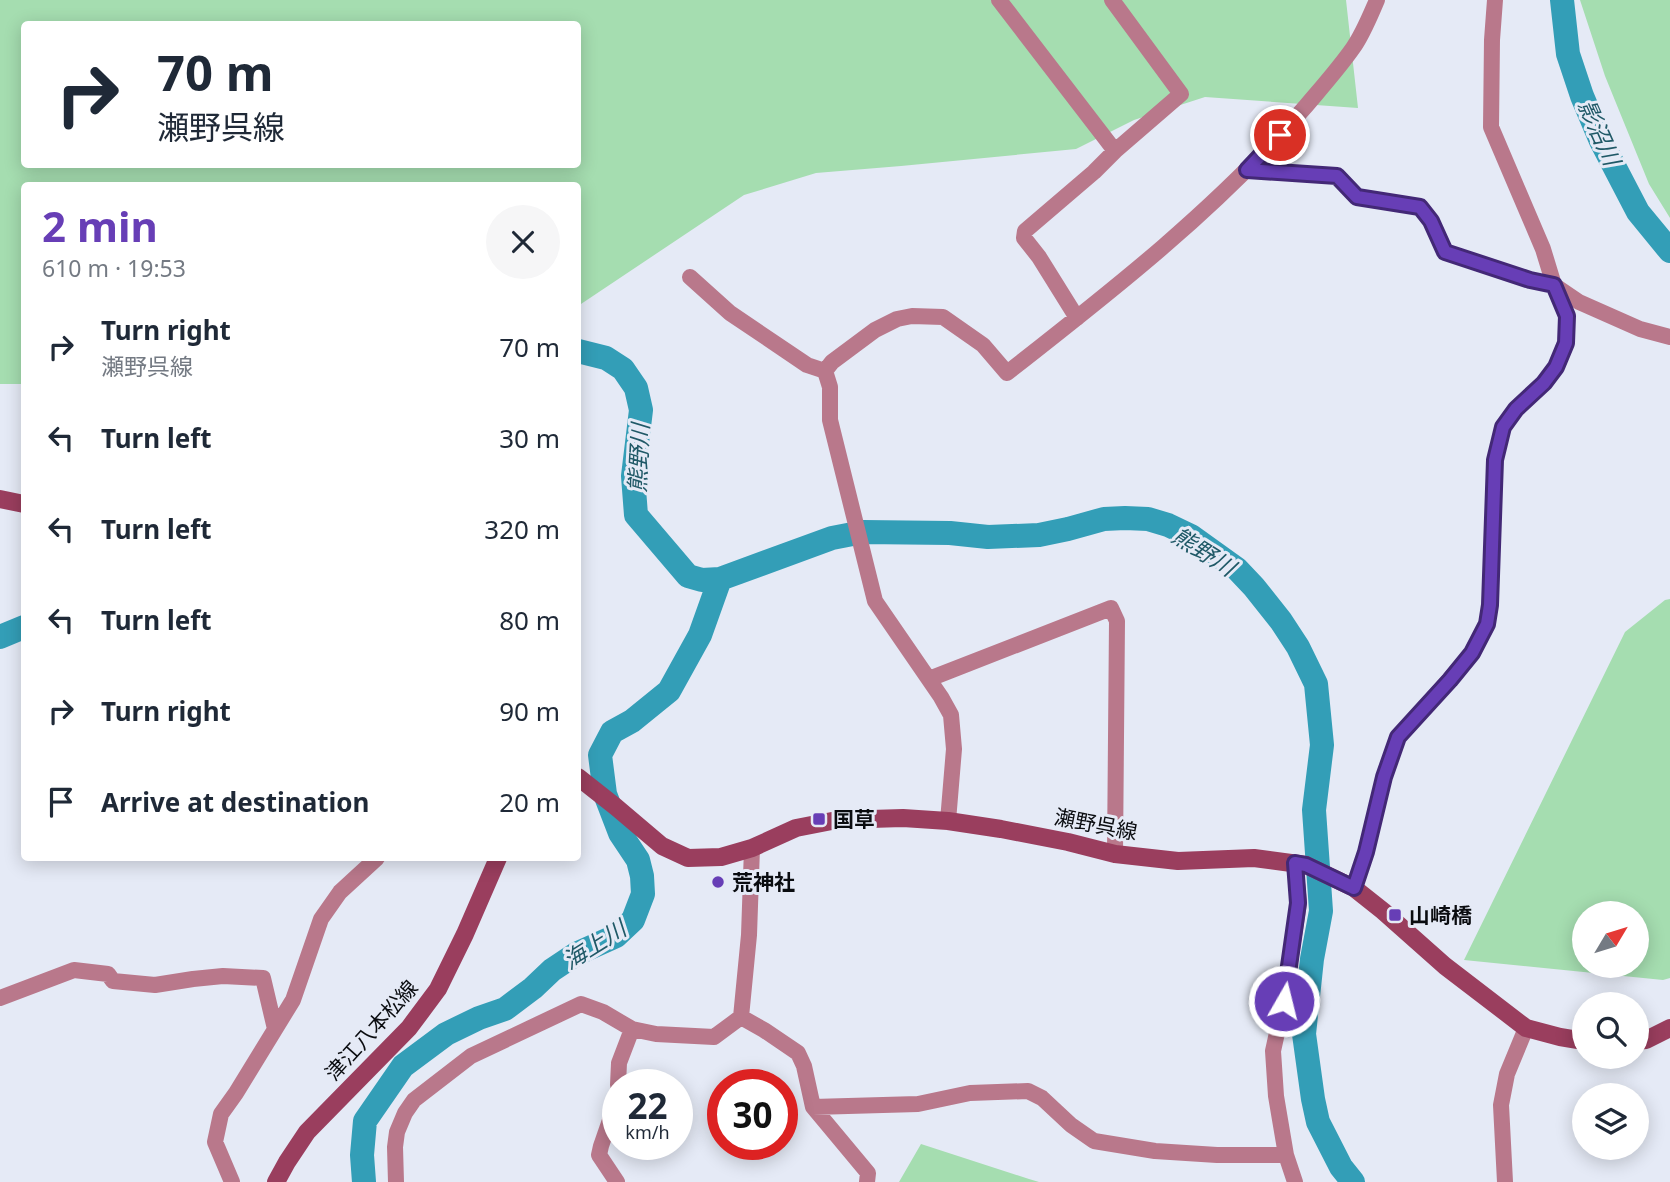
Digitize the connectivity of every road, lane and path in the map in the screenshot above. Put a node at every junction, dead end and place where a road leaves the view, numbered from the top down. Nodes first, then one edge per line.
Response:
1 (999, 0) edge
2 (1112, 0) edge
3 (1377, 0) edge
4 (1495, 0) edge
5 (1115, 151) junction
6 (1247, 170) junction
7 (690, 277) dead end
8 (1554, 285) junction
9 (1077, 318) junction
10 (1670, 337) edge
11 (825, 371) junction
12 (0, 499) edge
13 (21, 503) edge
14 (929, 679) junction
15 (582, 780) edge
16 (948, 821) junction
17 (752, 848) junction
18 (1115, 854) junction
19 (374, 861) edge
20 (497, 861) edge
21 (1300, 864) junction
22 (1354, 888) junction
23 (0, 998) edge
24 (741, 1017) junction
25 (1526, 1028) junction
26 (1670, 1028) edge
27 (632, 1029) junction
28 (275, 1030) junction
29 (1649, 1038) edge
30 (1572, 1039) edge
31 (619, 1069) edge
32 (813, 1107) junction
33 (602, 1143) edge
34 (1286, 1155) junction
35 (602, 1160) edge
36 (602, 1160) edge
37 (232, 1182) edge
38 (276, 1182) edge
39 (396, 1182) edge
40 (617, 1182) edge
41 (867, 1182) edge
42 (1295, 1182) edge
43 (1505, 1182) edge

1 - 5 street
2 - 5 street
3 - 6 street
4 - 8 street
5 - 9 street
6 - 8 street
6 - 9 street
7 - 11 street
8 - 10 street
8 - 22 street
9 - 11 street
11 - 14 street
12 - 13 main road
14 - 16 street
14 - 18 street
15 - 17 main road, 瀬野呉線
16 - 17 main road, 瀬野呉線
16 - 18 main road, 瀬野呉線
17 - 24 street
18 - 21 main road, 瀬野呉線
19 - 28 street
20 - 38 main road, 津江八本松線
21 - 22 main road, 瀬野呉線
21 - 34 street
22 - 25 main road, 瀬野呉線
23 - 28 street
24 - 27 street
24 - 32 street
25 - 30 main road, 瀬野呉線
25 - 43 street
26 - 29 main road
27 - 31 street
27 - 39 street
28 - 37 street
32 - 34 street
32 - 41 street
33 - 35 street
34 - 42 street
36 - 40 street

